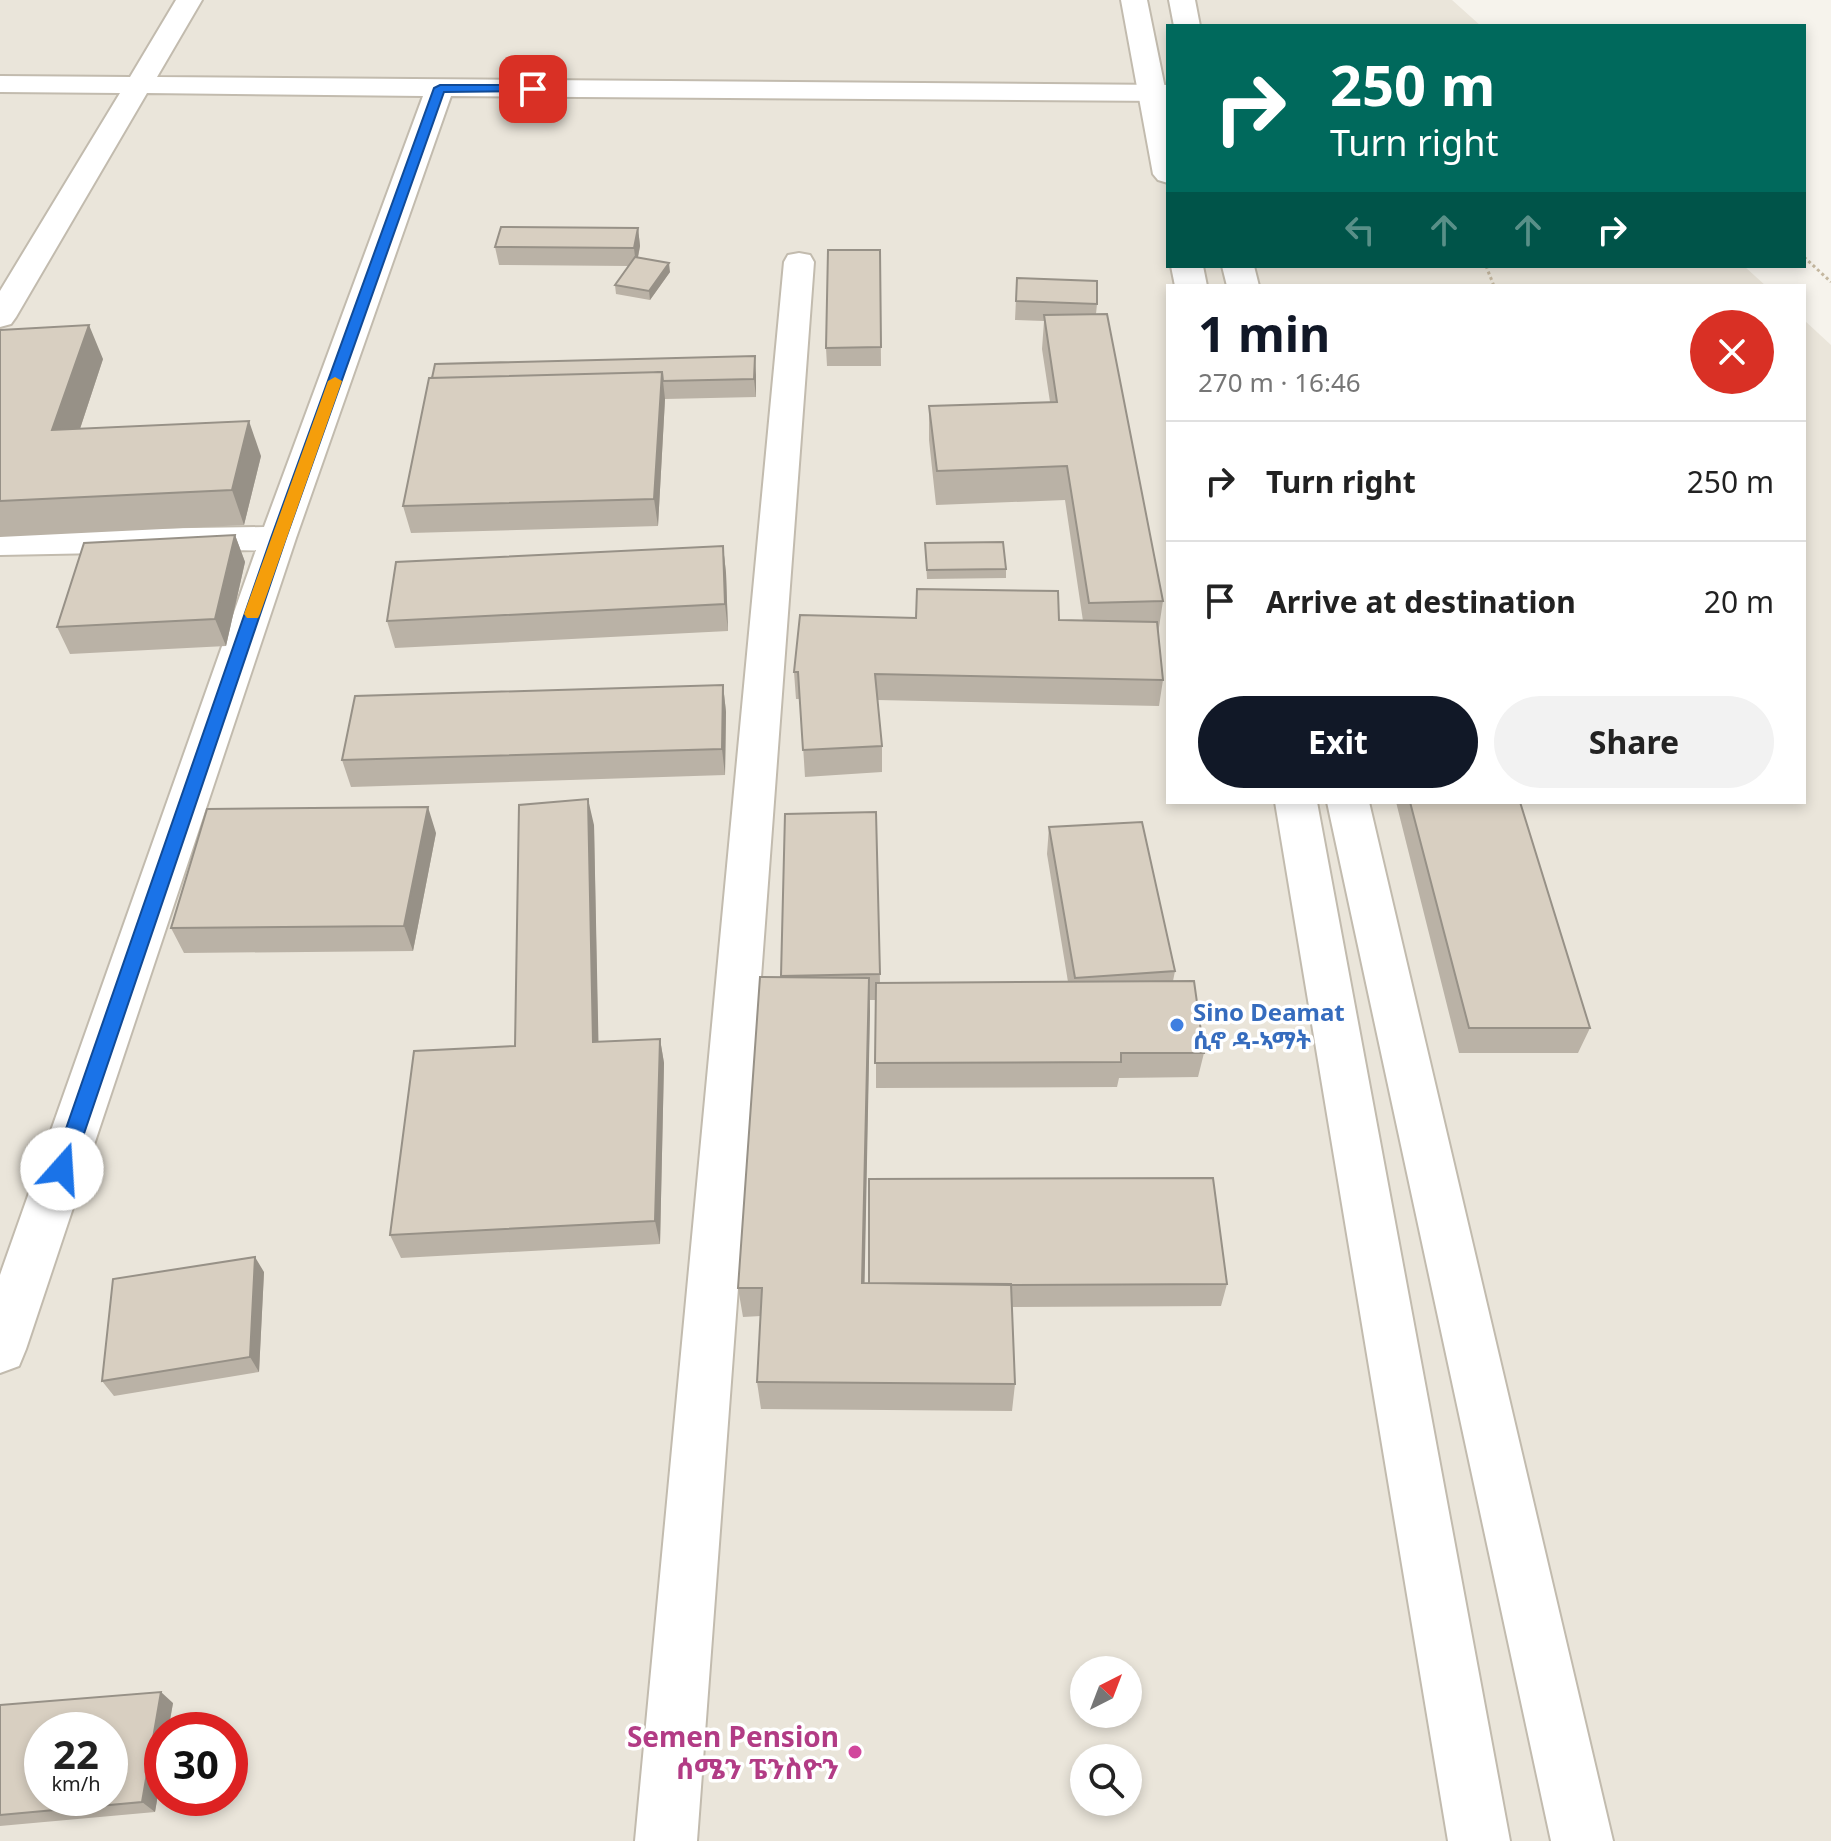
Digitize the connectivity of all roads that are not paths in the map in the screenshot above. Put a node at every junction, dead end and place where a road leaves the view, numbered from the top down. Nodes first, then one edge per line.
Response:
1 (189, 0) edge
2 (1134, 0) edge
3 (1182, 0) edge
4 (1187, 24) edge
5 (0, 84) edge
6 (137, 84) junction
7 (440, 88) junction
8 (1160, 92) edge
9 (1166, 154) edge
10 (799, 262) dead end
11 (0, 317) edge
12 (278, 538) junction
13 (0, 543) edge
14 (1296, 804) edge
15 (1348, 804) edge
16 (1354, 1124) junction
17 (1422, 1130) junction
18 (0, 1349) edge
19 (666, 1841) edge
20 (1479, 1841) edge
21 (1582, 1841) edge

1 - 6 street
2 - 8 street
3 - 4 street
5 - 6 street
6 - 7 street
6 - 11 street
7 - 8 street
7 - 12 street
8 - 9 street
10 - 19 street
12 - 13 street
12 - 18 street
14 - 16 street
15 - 17 street
16 - 17 street
16 - 20 street
17 - 21 street

